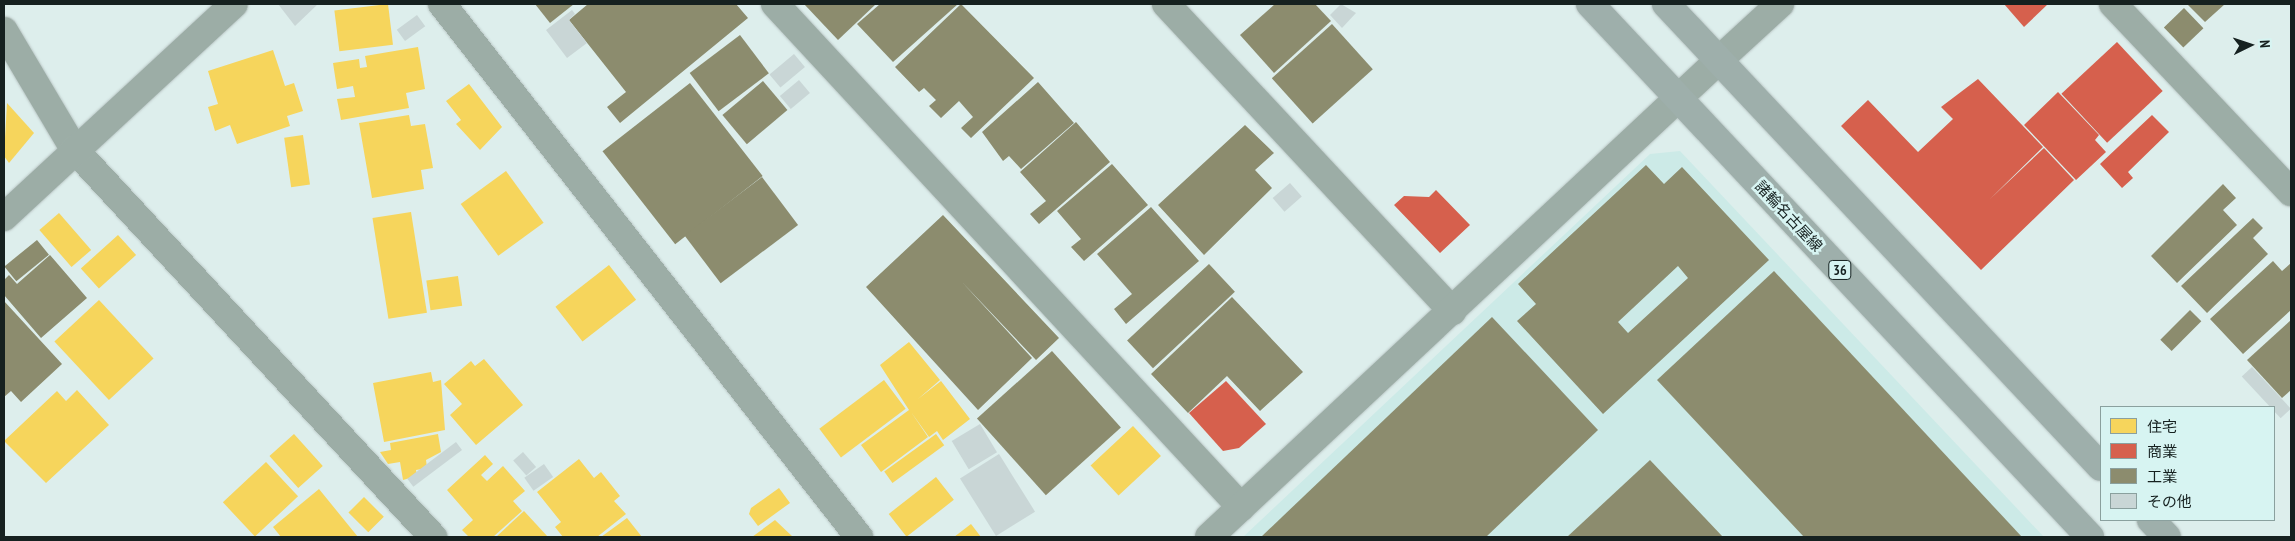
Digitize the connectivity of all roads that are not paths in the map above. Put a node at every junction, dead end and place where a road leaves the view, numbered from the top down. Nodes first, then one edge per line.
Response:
1 (234, 4) edge
2 (442, 4) edge
3 (775, 4) edge
4 (1166, 4) edge
5 (1590, 4) edge
6 (1666, 4) edge
7 (1780, 4) edge
8 (2113, 4) edge
9 (4, 31) edge
10 (1719, 60) junction
11 (1679, 98) junction
12 (74, 149) junction
13 (2291, 192) edge
14 (4, 217) edge
15 (1452, 311) junction
16 (2100, 466) edge
17 (1242, 507) junction
18 (2151, 521) edge
19 (432, 537) edge
20 (859, 537) edge
21 (1209, 537) edge
22 (2090, 537) edge
23 (2167, 537) edge

1 - 12 street
2 - 20 street
3 - 17 street
4 - 15 street
5 - 11 main road, 諸輪名古屋線 / 36
6 - 10 main road
7 - 10 street
8 - 13 street
9 - 12 street
10 - 11 street
10 - 16 main road
11 - 15 street
11 - 22 main road, 諸輪名古屋線 / 36
12 - 14 street
12 - 19 street
15 - 17 street
17 - 21 street
18 - 23 main road

